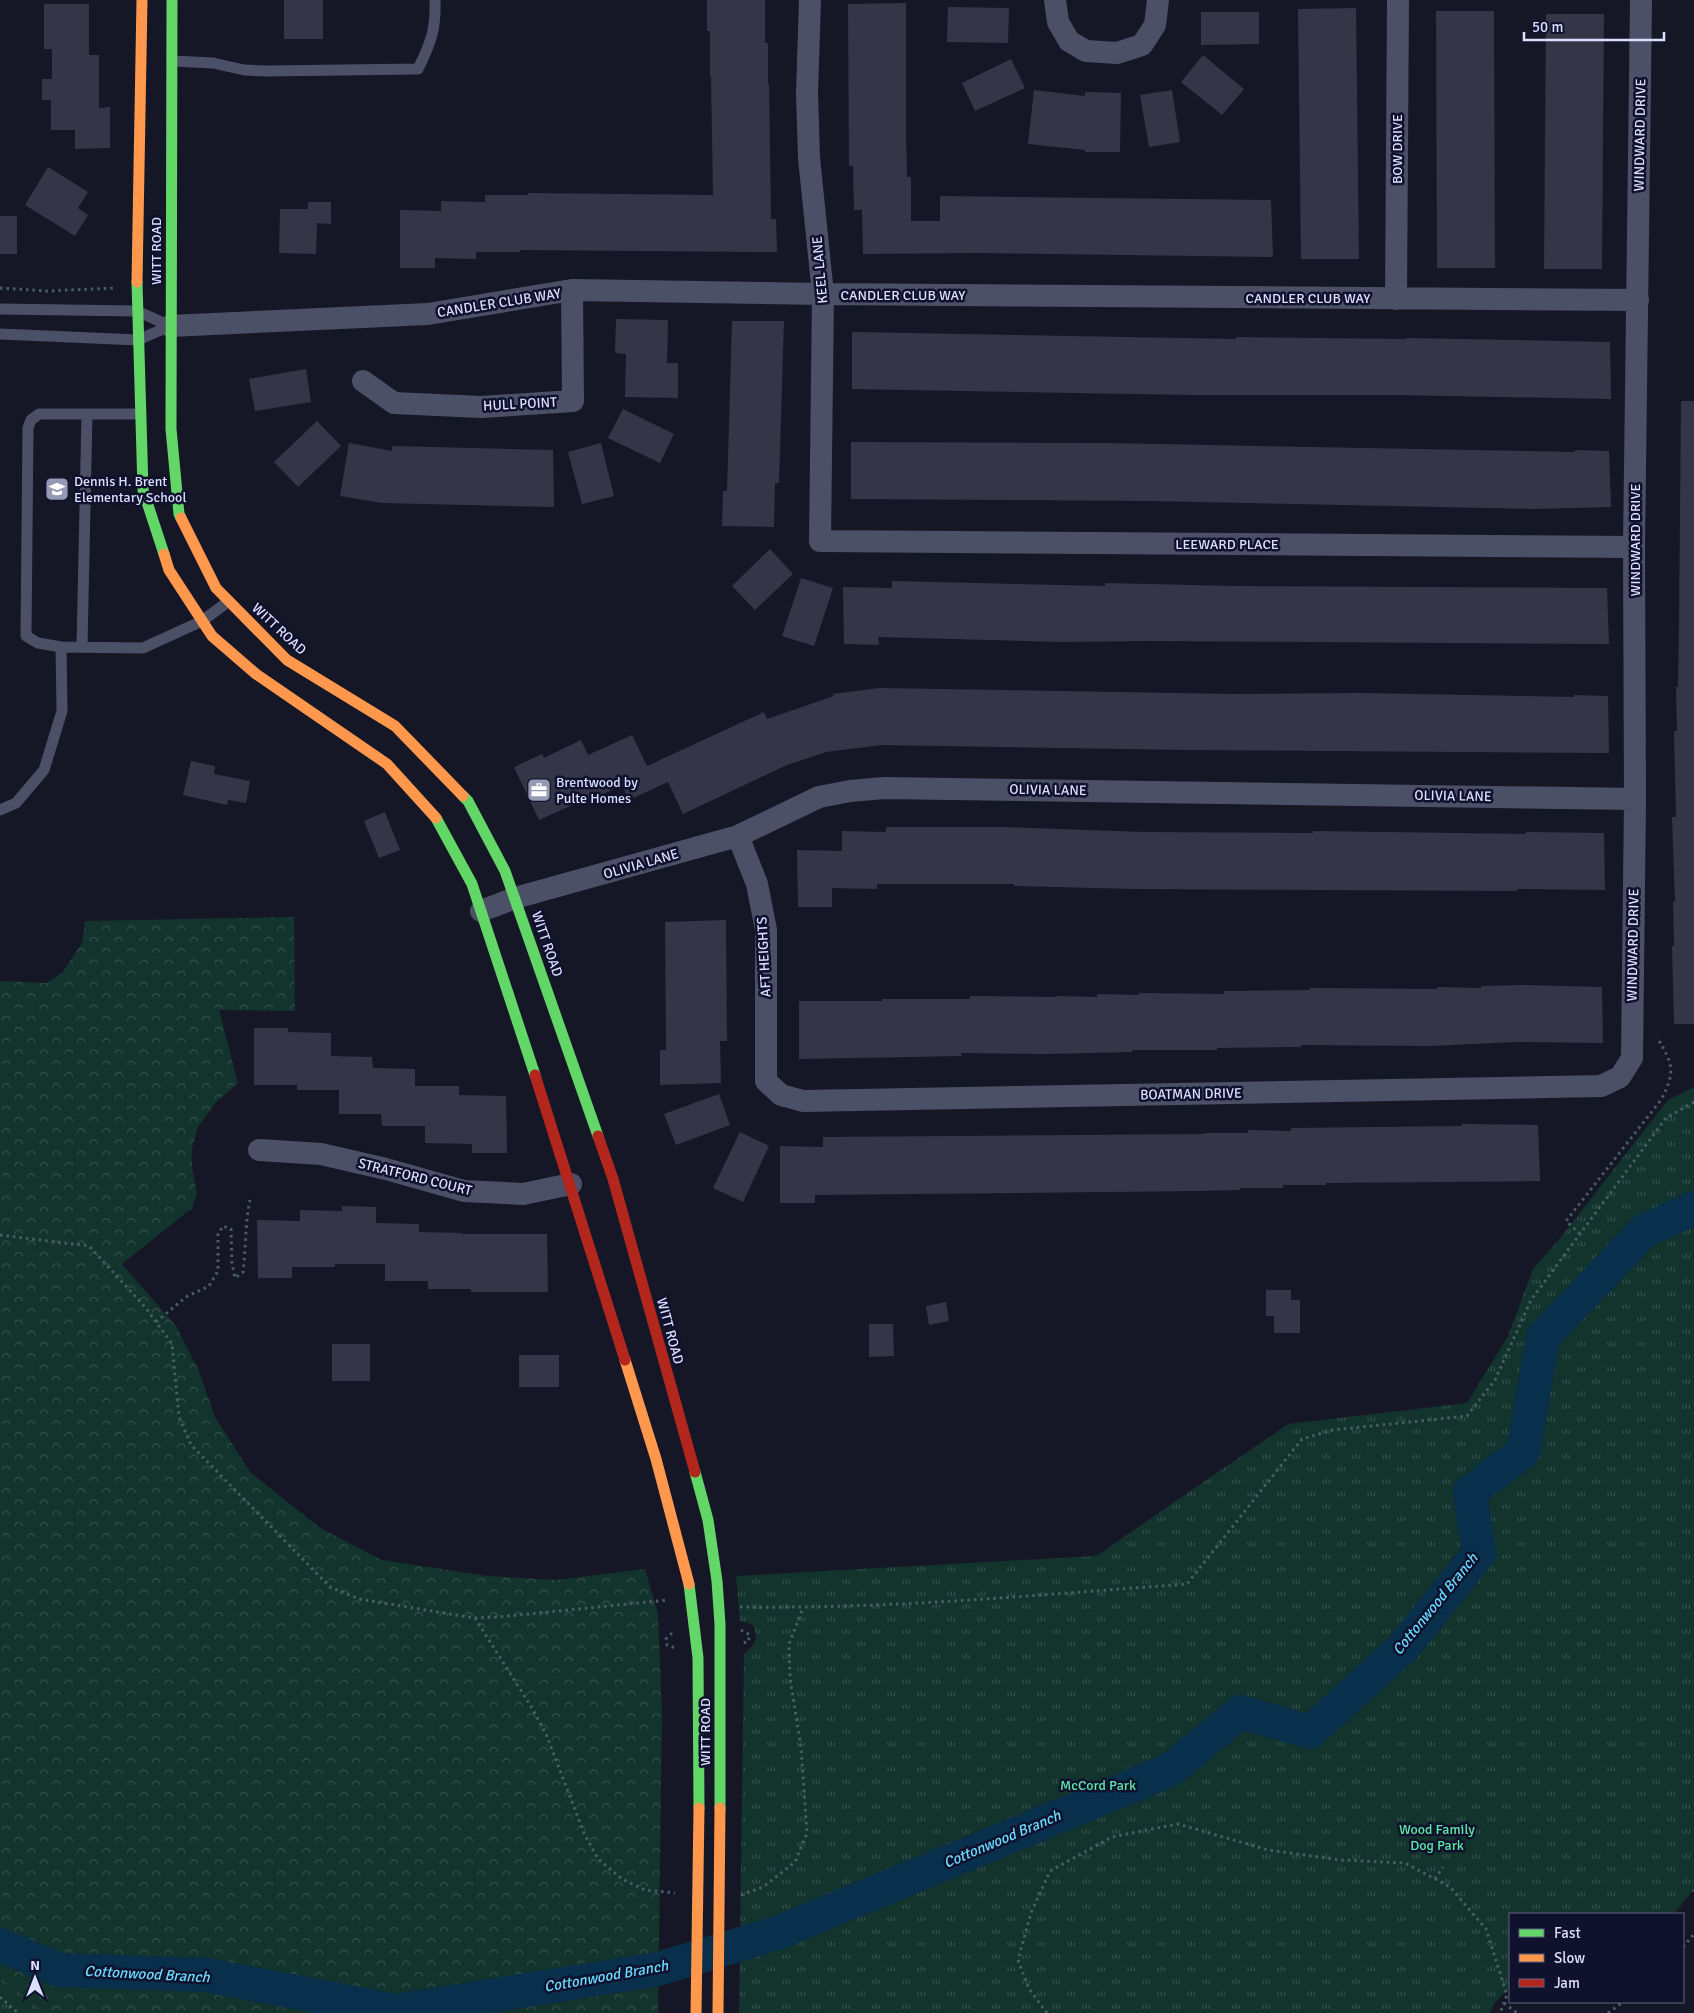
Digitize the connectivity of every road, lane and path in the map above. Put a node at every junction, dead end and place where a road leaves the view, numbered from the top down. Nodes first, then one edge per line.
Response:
1 (142, 0) edge
2 (172, 0) edge
3 (435, 0) edge
4 (810, 0) edge
5 (1055, 0) edge
6 (1158, 0) edge
7 (1398, 0) edge
8 (1641, 0) edge
9 (149, 61) junction
10 (172, 61) junction
11 (0, 288) edge
12 (119, 288) dead end
13 (572, 290) junction
14 (824, 294) junction
15 (1396, 298) junction
16 (1638, 300) junction
17 (0, 309) edge
18 (137, 311) junction
19 (170, 326) junction
20 (0, 334) edge
21 (138, 340) junction
22 (364, 381) dead end
23 (87, 414) junction
24 (141, 414) junction
25 (820, 541) joint
26 (1634, 547) junction
27 (229, 601) junction
28 (202, 620) junction
29 (61, 647) junction
30 (82, 647) junction
31 (1635, 799) junction
32 (0, 810) edge
33 (738, 836) junction
34 (515, 898) junction
35 (481, 911) junction
36 (1657, 1037) dead end
37 (1620, 1077) joint
38 (766, 1082) joint
39 (1694, 1102) edge
40 (259, 1150) dead end
41 (575, 1182) junction
42 (250, 1200) dead end
43 (1580, 1234) junction
44 (0, 1235) edge
45 (156, 1322) junction
46 (669, 1600) dead end
47 (733, 1607) dead end
48 (1443, 1867) dead end
49 (1435, 1879) junction
50 (1694, 1934) edge
51 (1684, 1946) edge
52 (0, 1997) edge
53 (1504, 2003) junction
54 (1622, 2003) edge
55 (18, 2013) edge
56 (696, 2013) edge
57 (718, 2013) edge
58 (1047, 2013) edge
59 (1500, 2013) edge
60 (1517, 2013) edge
61 (1608, 2013) edge

1 - 9 street, WITT ROAD
2 - 10 street, WITT ROAD
3 - 10 lane
4 - 14 street, KEEL LANE
5 - 6 street
7 - 15 street, BOW DRIVE
8 - 16 street, WINDWARD DRIVE
9 - 10 street
9 - 18 street, WITT ROAD
10 - 19 street, WITT ROAD
11 - 12 path
13 - 14 street, CANDLER CLUB WAY
13 - 19 street, CANDLER CLUB WAY
13 - 22 street, HULL POINT
14 - 15 street, CANDLER CLUB WAY
14 - 25 street, KEEL LANE
15 - 16 street, CANDLER CLUB WAY
16 - 26 street, WINDWARD DRIVE
17 - 18 lane
18 - 19 lane
18 - 21 street, WITT ROAD
19 - 21 lane
19 - 27 street, WITT ROAD
20 - 21 lane
21 - 24 street, WITT ROAD
23 - 24 lane
23 - 29 lane
23 - 30 lane
24 - 28 street, WITT ROAD
25 - 26 street, LEEWARD PLACE
26 - 31 street, WINDWARD DRIVE
27 - 28 lane
27 - 34 street, WITT ROAD
28 - 30 lane
28 - 35 street, WITT ROAD
29 - 30 lane
29 - 32 lane
31 - 33 street, OLIVIA LANE
31 - 37 street, WINDWARD DRIVE
33 - 34 street, OLIVIA LANE
33 - 38 street, AFT HEIGHTS
34 - 35 street, OLIVIA LANE
34 - 57 street, WITT ROAD, bridge
35 - 41 street, WITT ROAD
36 - 43 path
37 - 38 street, BOATMAN DRIVE
39 - 43 path
40 - 41 street, STRATFORD COURT
41 - 56 street, WITT ROAD, bridge
42 - 45 path
43 - 47 path
44 - 45 path
45 - 46 path
48 - 49 path
49 - 53 path
49 - 58 path
50 - 51 path
52 - 55 path
53 - 59 path
53 - 60 path
54 - 61 path

